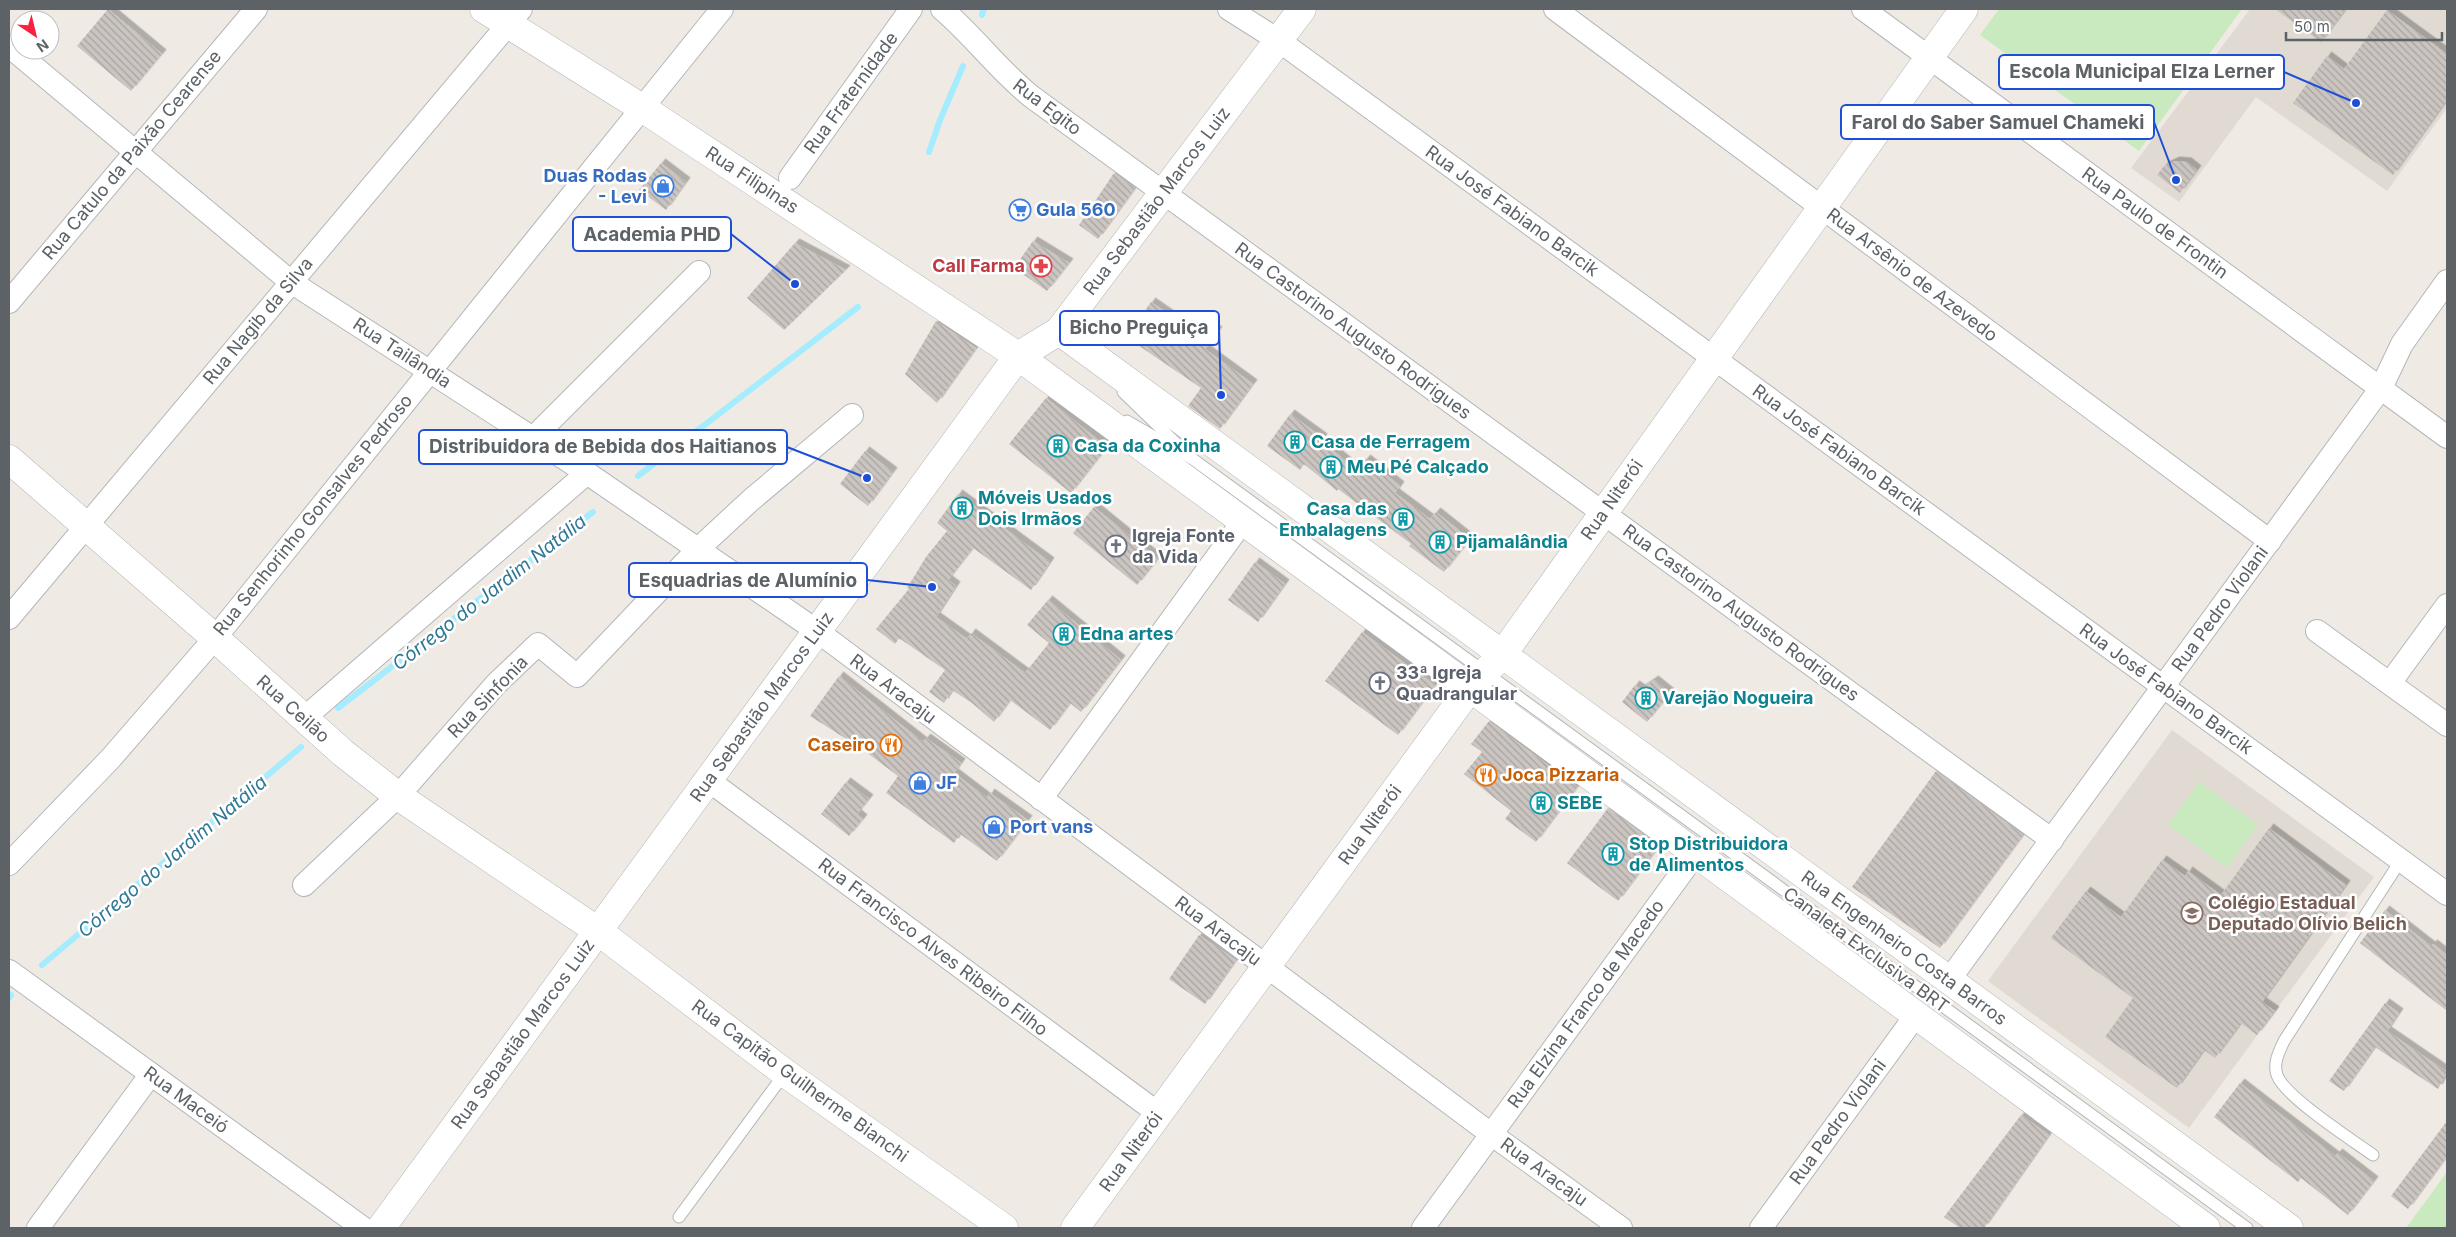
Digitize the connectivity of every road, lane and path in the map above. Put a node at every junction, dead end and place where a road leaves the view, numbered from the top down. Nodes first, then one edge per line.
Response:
1 (256, 9) edge
2 (484, 9) edge
3 (722, 9) edge
4 (911, 9) edge
5 (942, 9) edge
6 (1229, 9) edge
7 (1302, 9) edge
8 (1555, 9) edge
9 (1863, 9) edge
10 (1964, 9) edge
11 (514, 16) edge
12 (1278, 40) junction
13 (9, 46) edge
14 (1929, 57) junction
15 (642, 108) junction
16 (135, 152) junction
17 (790, 178) dead end
18 (1164, 192) junction
19 (1821, 207) junction
20 (700, 272) dead end
21 (2447, 281) edge
22 (291, 282) junction
23 (9, 302) edge
24 (1059, 331) junction
25 (1018, 356) junction
26 (1713, 358) junction
27 (429, 370) junction
28 (2381, 388) junction
29 (852, 415) dead end
30 (2447, 437) edge
31 (533, 438) junction
32 (9, 459) edge
33 (1194, 460) junction
34 (587, 472) junction
35 (1603, 513) junction
36 (1243, 521) junction
37 (86, 526) junction
38 (2270, 541) junction
39 (698, 549) junction
40 (2447, 605) edge
41 (9, 618) edge
42 (2317, 630) dead end
43 (817, 631) junction
44 (215, 638) junction
45 (1486, 672) junction
46 (2390, 683) junction
47 (2164, 686) junction
48 (303, 719) junction
49 (2447, 725) edge
50 (708, 780) junction
51 (398, 796) junction
52 (1041, 799) junction
53 (2052, 840) junction
54 (1696, 854) junction
55 (2401, 860) junction
56 (9, 864) edge
57 (304, 885) dead end
58 (2447, 894) edge
59 (598, 931) junction
60 (1266, 967) junction
61 (10, 973) edge
62 (1949, 980) junction
63 (1916, 1015) junction
64 (785, 1073) junction
65 (151, 1074) junction
66 (1159, 1114) junction
67 (1491, 1134) junction
68 (2373, 1155) dead end
69 (679, 1217) dead end
70 (38, 1228) edge
71 (363, 1228) edge
72 (381, 1228) edge
73 (1004, 1228) edge
74 (1075, 1228) edge
75 (1423, 1228) edge
76 (1621, 1228) edge
77 (1761, 1228) edge
78 (2206, 1228) edge
79 (2247, 1228) edge
80 (2289, 1228) edge

1 - 16 street, Rua Catulo da Paixão Cearense
2 - 11 street, Rua Filipinas
3 - 15 street, Rua Senhorinho Gonsalves Pedroso
4 - 17 street, Rua Fraternidade
5 - 18 street, Rua Egito
6 - 12 street, Rua José Fabiano Barcik
7 - 12 street, Rua Sebastião Marcos Luiz
8 - 19 street, Rua Arsênio de Azevedo
9 - 14 street, Rua Paulo de Frontin
10 - 14 street, Rua Niterói
11 - 15 street, Rua Filipinas
11 - 22 street, Rua Nagib da Silva
12 - 18 street, Rua Sebastião Marcos Luiz
12 - 26 street, Rua José Fabiano Barcik
13 - 16 street, Rua Tailândia
14 - 19 street, Rua Niterói
14 - 28 street, Rua Paulo de Frontin
15 - 25 street, Rua Filipinas
15 - 27 street, Rua Senhorinho Gonsalves Pedroso
16 - 22 street, Rua Tailândia
16 - 23 street, Rua Catulo da Paixão Cearense
18 - 24 street, Rua Sebastião Marcos Luiz
18 - 35 street, Rua Castorino Augusto Rodrigues
19 - 26 street, Rua Niterói
19 - 38 street, Rua Arsênio de Azevedo
20 - 31 street
21 - 28 street, Rua Pedro Violani
22 - 27 street, Rua Tailândia
22 - 37 street, Rua Nagib da Silva
24 - 25 street, Rua Sebastião Marcos Luiz
24 - 33 lane, Canaleta Exclusiva BRT
24 - 45 street, Rua Engenheiro Costa Barros
25 - 33 lane, Canaleta Exclusiva BRT
25 - 36 street, Rua Engenheiro Costa Barros
25 - 43 street, Rua Sebastião Marcos Luiz
26 - 35 street, Rua Niterói
26 - 47 street, Rua José Fabiano Barcik
27 - 31 street, Rua Tailândia
27 - 44 street, Rua Senhorinho Gonsalves Pedroso
28 - 30 street, Rua Paulo de Frontin
28 - 38 street, Rua Pedro Violani
29 - 39 street, Rua Sinfonia
31 - 34 street, Rua Tailândia
32 - 37 street, Rua Ceilão
33 - 45 lane, Canaleta Exclusiva BRT
34 - 39 street, Rua Tailândia
34 - 48 street
35 - 45 street, Rua Niterói
35 - 53 street, Rua Castorino Augusto Rodrigues
36 - 45 street, Rua Engenheiro Costa Barros
36 - 52 street
37 - 41 street, Rua Nagib da Silva
37 - 44 street, Rua Ceilão
38 - 47 street, Rua Pedro Violani
39 - 43 street, Rua Tailândia
39 - 51 street, Rua Sinfonia
40 - 46 street
42 - 46 street
43 - 50 street, Rua Sebastião Marcos Luiz
43 - 52 street, Rua Aracaju
44 - 48 street, Rua Ceilão
44 - 56 street, Rua Senhorinho Gonsalves Pedroso
45 - 54 street, Rua Engenheiro Costa Barros
45 - 60 street, Rua Niterói
45 - 62 street, Rua Engenheiro Costa Barros
45 - 79 lane, Canaleta Exclusiva BRT
46 - 49 street
47 - 53 street, Rua Pedro Violani
47 - 55 street, Rua José Fabiano Barcik
48 - 51 street, Rua Ceilão
50 - 59 street, Rua Sebastião Marcos Luiz
50 - 66 street, Rua Francisco Alves Ribeiro Filho
51 - 57 street, Rua Sinfonia
51 - 59 street, Rua Ceilão
52 - 60 street, Rua Aracaju
53 - 62 street, Rua Pedro Violani
54 - 63 street, Rua Engenheiro Costa Barros
54 - 67 street, Rua Elzina Franco de Macedo
55 - 58 street, Rua José Fabiano Barcik
55 - 68 lane
59 - 64 street, Rua Capitão Guilherme Bianchi
59 - 72 street, Rua Sebastião Marcos Luiz
60 - 66 street, Rua Niterói
60 - 67 street, Rua Aracaju
61 - 65 street, Rua Maceió
62 - 80 street, Rua Engenheiro Costa Barros
63 - 77 street, Rua Pedro Violani
63 - 78 street, Rua Engenheiro Costa Barros
64 - 69 lane
64 - 73 street, Rua Capitão Guilherme Bianchi
65 - 70 street
65 - 71 street, Rua Maceió
66 - 74 street, Rua Niterói
67 - 75 street, Rua Elzina Franco de Macedo
67 - 76 street, Rua Aracaju

